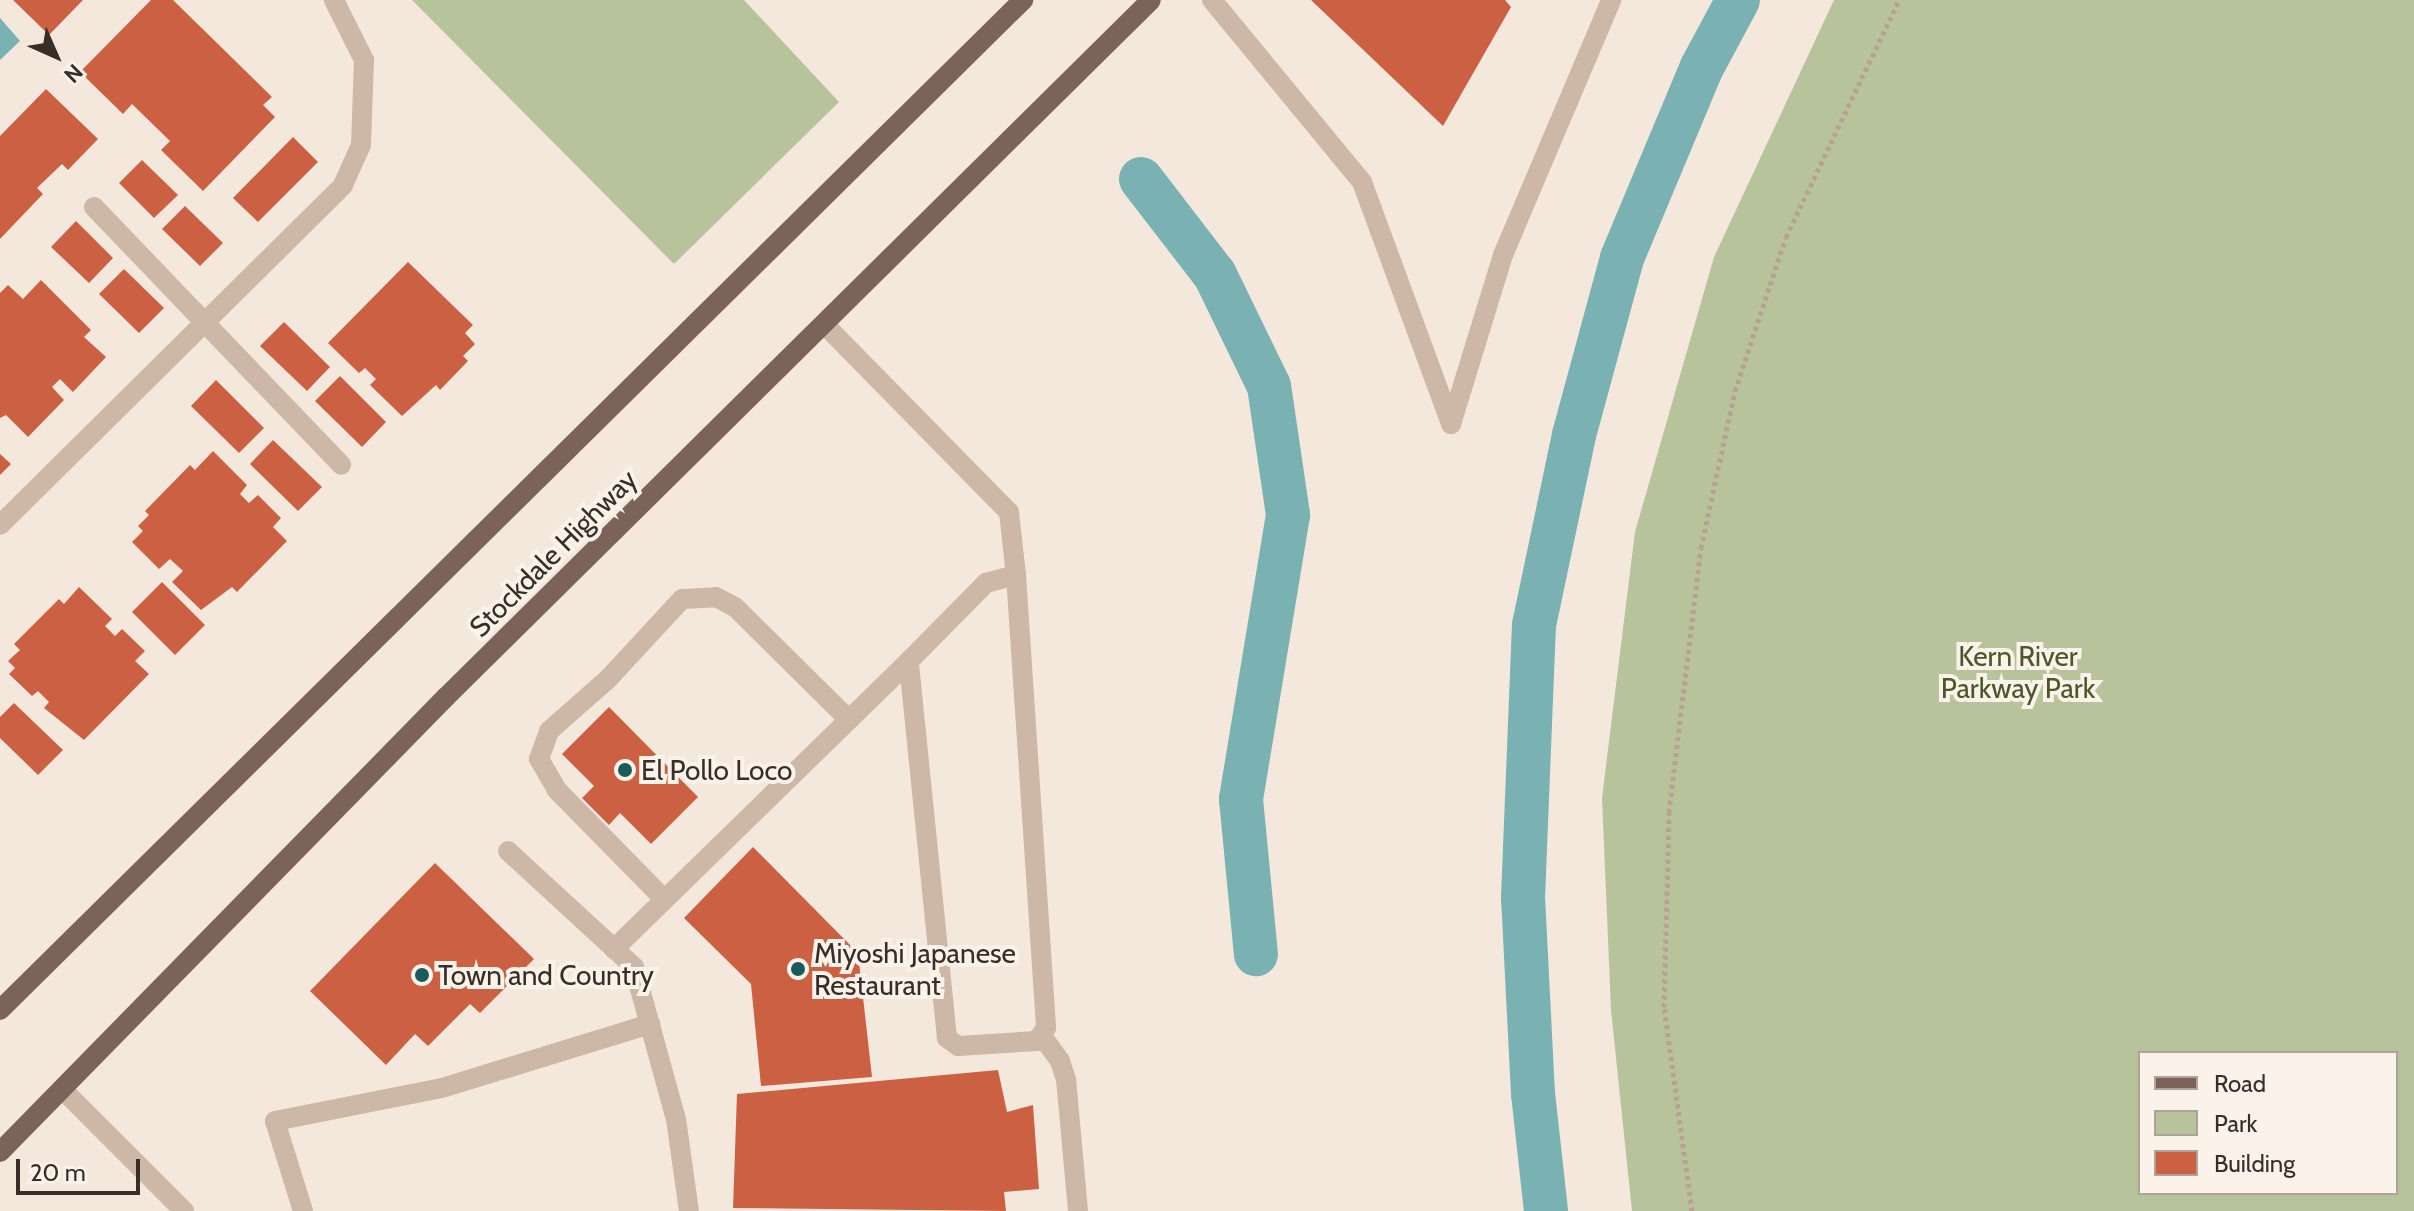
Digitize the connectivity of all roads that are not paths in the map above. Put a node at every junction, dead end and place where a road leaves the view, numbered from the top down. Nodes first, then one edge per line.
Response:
1 (334, 0) edge
2 (1023, 0) edge
3 (1151, 0) edge
4 (1212, 0) edge
5 (1611, 0) edge
6 (94, 207) dead end
7 (205, 322) junction
8 (824, 324) junction
9 (341, 465) dead end
10 (0, 525) edge
11 (1016, 575) junction
12 (909, 661) junction
13 (848, 719) junction
14 (508, 851) dead end
15 (664, 899) junction
16 (614, 949) junction
17 (0, 1010) edge
18 (650, 1024) junction
19 (1042, 1036) junction
20 (62, 1089) junction
21 (0, 1152) edge
22 (184, 1211) edge
23 (303, 1211) edge
24 (689, 1211) edge
25 (1078, 1211) edge

1 - 7 lane
2 - 17 main road
3 - 8 main road, Stockdale Highway
4 - 5 lane
6 - 7 lane
7 - 9 lane
7 - 10 lane
8 - 11 lane
8 - 20 main road, Stockdale Highway
11 - 12 lane
11 - 19 lane
12 - 13 lane
12 - 19 lane
13 - 15 lane
13 - 15 lane
14 - 16 lane
15 - 16 lane
16 - 18 lane
18 - 23 lane
18 - 24 lane
19 - 25 lane
20 - 21 main road, Stockdale Highway
20 - 22 lane

